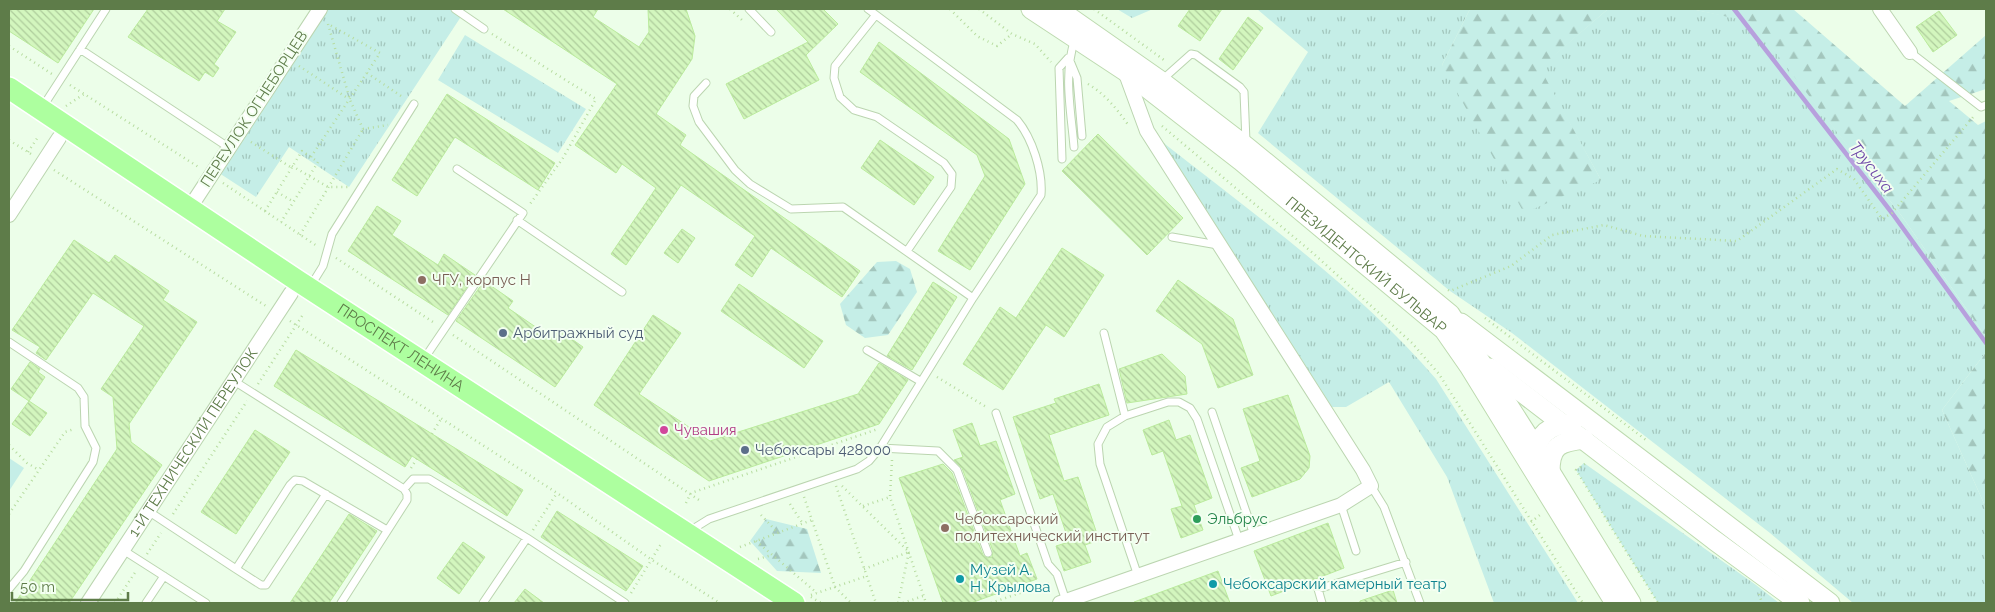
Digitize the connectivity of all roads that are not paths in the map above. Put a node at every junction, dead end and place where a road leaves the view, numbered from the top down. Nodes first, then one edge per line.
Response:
1 (106, 9) edge
2 (455, 9) edge
3 (749, 9) edge
4 (868, 9) edge
5 (1031, 9) edge
6 (1058, 9) edge
7 (1880, 9) edge
8 (323, 13) edge
9 (875, 16) junction
10 (484, 29) road end
11 (771, 32) dead end
12 (1075, 38) junction
13 (80, 49) junction
14 (1910, 52) joint
15 (1069, 58) junction
16 (1124, 71) junction
17 (1161, 81) junction
18 (706, 83) dead end
19 (9, 88) edge
20 (414, 104) road end
21 (9, 105) edge
22 (1984, 106) edge
23 (50, 124) junction
24 (1082, 136) dead end
25 (228, 147) junction
26 (1074, 147) dead end
27 (1247, 147) junction
28 (1062, 159) dead end
29 (456, 169) dead end
30 (185, 214) junction
31 (9, 215) edge
32 (517, 220) junction
33 (1172, 238) dead end
34 (1218, 245) junction
35 (907, 251) junction
36 (622, 292) dead end
37 (301, 295) junction
38 (973, 298) junction
39 (1447, 322) junction
40 (1104, 333) dead end
41 (9, 342) edge
42 (867, 350) dead end
43 (1481, 360) junction
44 (419, 367) junction
45 (234, 381) junction
46 (920, 381) junction
47 (1212, 412) dead end
48 (996, 413) road end
49 (1126, 416) junction
50 (1563, 423) junction
51 (1597, 424) junction
52 (1584, 439) junction
53 (1535, 447) junction
54 (880, 448) junction
55 (1544, 473) junction
56 (1371, 486) junction
57 (404, 489) junction
58 (326, 494) junction
59 (1341, 505) junction
60 (148, 512) junction
61 (387, 530) junction
62 (1254, 535) junction
63 (527, 538) junction
64 (1239, 540) junction
65 (675, 541) junction
66 (123, 550) junction
67 (1356, 551) dead end
68 (988, 553) dead end
69 (1406, 562) junction
70 (236, 569) junction
71 (164, 576) junction
72 (1138, 576) junction
73 (9, 589) edge
74 (1063, 602) edge
75 (88, 603) edge
76 (146, 603) edge
77 (206, 603) edge
78 (341, 603) edge
79 (483, 603) edge
80 (625, 603) edge
81 (768, 603) edge
82 (794, 603) edge
83 (1322, 603) edge
84 (1420, 603) edge
85 (1615, 603) edge
86 (1631, 603) edge
87 (1800, 603) edge
88 (1830, 603) edge

1 - 13 lane
2 - 10 lane
3 - 11 lane
4 - 9 lane
5 - 12 main road, ПРЕЗИДЕНТСКИЙ БУЛЬВАР
6 - 17 main road, ПРЕЗИДЕНТСКИЙ БУЛЬВАР
7 - 14 street
8 - 25 street, ПЕРЕУЛОК ОГНЕБОРЦЕВ
9 - 35 lane
9 - 38 lane
12 - 15 lane
12 - 16 main road, ПРЕЗИДЕНТСКИЙ БУЛЬВАР
13 - 23 lane
13 - 25 lane
14 - 22 lane
15 - 24 lane
15 - 26 lane
15 - 28 lane
16 - 34 street
16 - 39 main road, ПРЕЗИДЕНТСКИЙ БУЛЬВАР
17 - 27 main road, ПРЕЗИДЕНТСКИЙ БУЛЬВАР
17 - 27 lane
18 - 35 lane
19 - 23 main road, ПРОСПЕКТ ЛЕНИНА
20 - 37 lane
21 - 23 main road, ПРОСПЕКТ ЛЕНИНА
23 - 30 main road, ПРОСПЕКТ ЛЕНИНА
23 - 31 street
25 - 30 street, ПЕРЕУЛОК ОГНЕБОРЦЕВ
27 - 39 main road, ПРЕЗИДЕНТСКИЙ БУЛЬВАР
29 - 32 lane
30 - 37 main road, ПРОСПЕКТ ЛЕНИНА
32 - 36 lane
32 - 44 lane
33 - 34 lane
34 - 56 street
35 - 38 lane
37 - 44 main road, ПРОСПЕКТ ЛЕНИНА
37 - 45 street, 1-Й ТЕХНИЧЕСКИЙ ПЕРЕУЛОК
38 - 46 lane
39 - 43 main road
39 - 51 main road
39 - 55 main road, ПРЕЗИДЕНТСКИЙ БУЛЬВАР
40 - 49 lane
41 - 73 lane
42 - 46 lane
43 - 50 main road
43 - 53 main road
44 - 65 main road, ПРОСПЕКТ ЛЕНИНА
45 - 57 lane
45 - 60 street, 1-Й ТЕХНИЧЕСКИЙ ПЕРЕУЛОК
46 - 54 lane
47 - 62 lane
48 - 74 lane
49 - 64 lane
49 - 72 lane
50 - 51 main road
50 - 52 main road
50 - 53 main road
51 - 88 main road
52 - 55 main road
52 - 87 main road
53 - 55 main road
54 - 65 lane
54 - 68 lane
55 - 85 main road, ПРЕЗИДЕНТСКИЙ БУЛЬВАР
55 - 86 main road, ПРЕЗИДЕНТСКИЙ БУЛЬВАР
56 - 59 street
56 - 69 lane
57 - 61 lane
57 - 63 lane
58 - 61 lane
58 - 70 lane
58 - 70 lane
59 - 62 street
59 - 67 lane
60 - 66 street, 1-Й ТЕХНИЧЕСКИЙ ПЕРЕУЛОК
60 - 70 lane
61 - 78 lane
62 - 64 street
63 - 79 lane
63 - 80 lane
64 - 72 street
65 - 81 main road, ПРОСПЕКТ ЛЕНИНА
65 - 82 main road, ПРОСПЕКТ ЛЕНИНА
66 - 71 lane
66 - 75 street, 1-Й ТЕХНИЧЕСКИЙ ПЕРЕУЛОК
69 - 83 lane
69 - 84 lane
71 - 76 lane
71 - 77 lane
72 - 74 street

